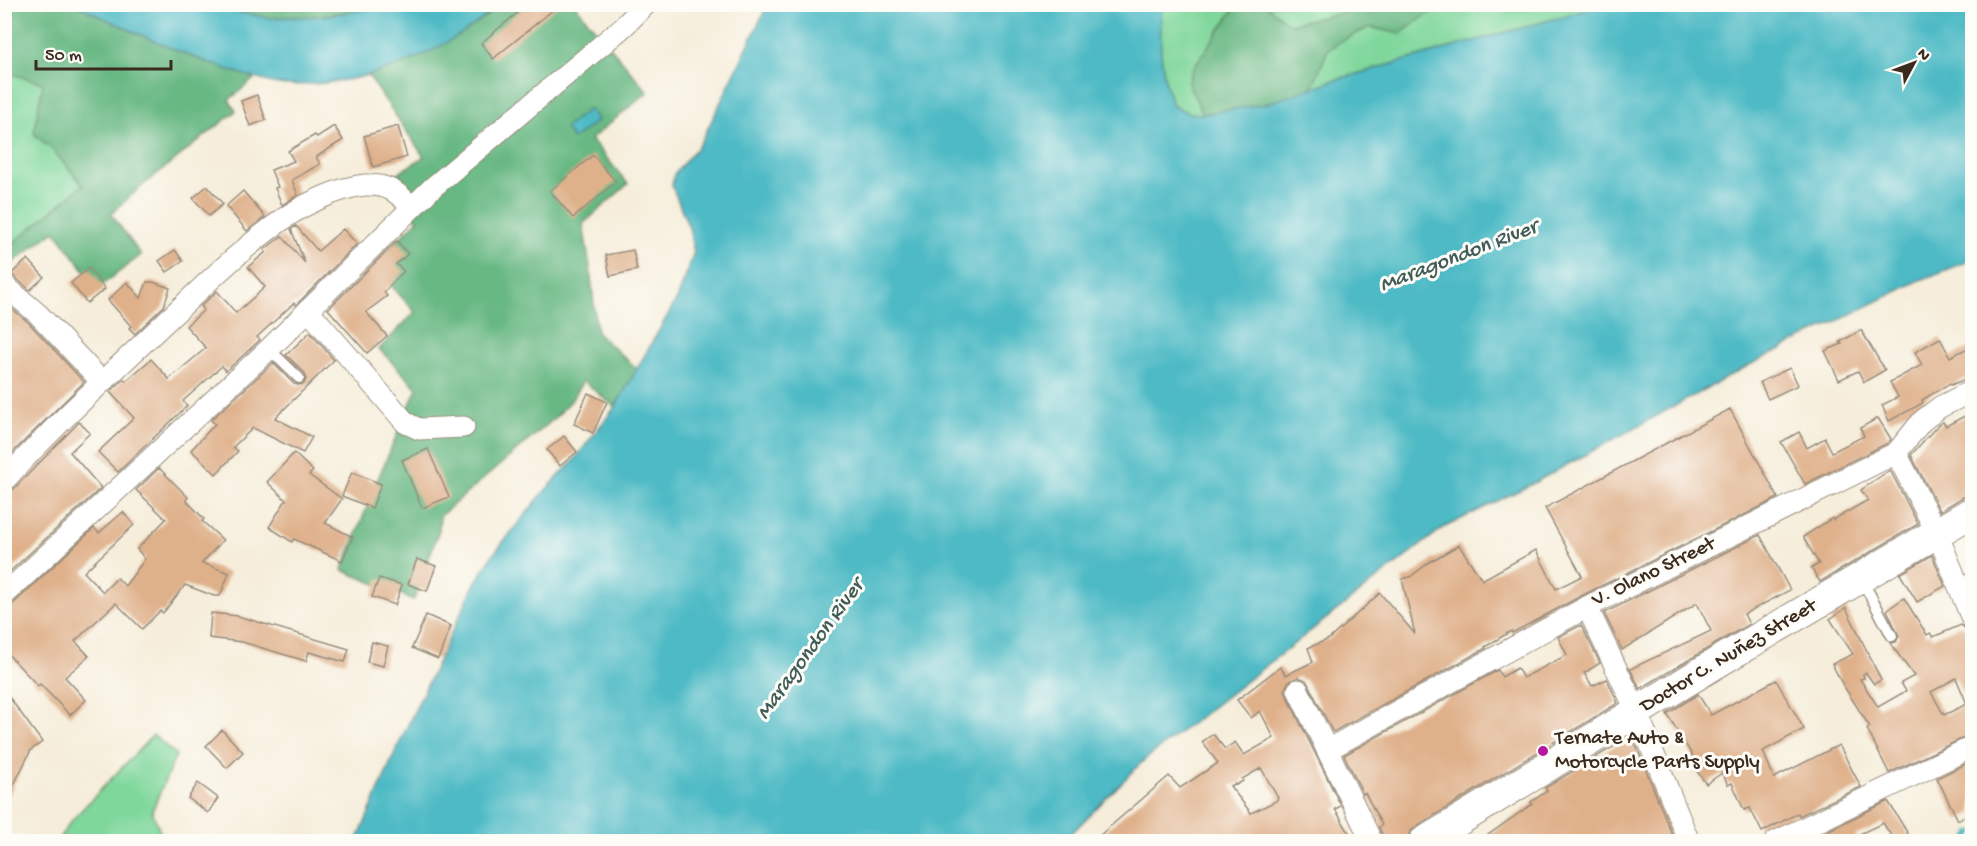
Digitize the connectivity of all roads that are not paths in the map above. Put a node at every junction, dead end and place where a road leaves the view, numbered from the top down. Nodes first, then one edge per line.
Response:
1 (646, 4) edge
2 (412, 207) junction
3 (4, 285) edge
4 (308, 310) junction
5 (269, 349) junction
6 (299, 378) dead end
7 (102, 382) junction
8 (1972, 390) edge
9 (464, 427) dead end
10 (1896, 453) junction
11 (4, 482) edge
12 (1972, 512) edge
13 (1937, 533) junction
14 (1861, 578) junction
15 (4, 595) edge
16 (1587, 606) junction
17 (1972, 619) edge
18 (1892, 636) dead end
19 (1298, 690) dead end
20 (1636, 712) junction
21 (1972, 747) edge
22 (1327, 750) junction
23 (1372, 842) edge
24 (1424, 842) edge
25 (1689, 842) edge
26 (1774, 842) edge

1 - 2 street
2 - 4 street
2 - 7 street
3 - 7 street
4 - 5 street
4 - 9 street
5 - 6 lane
5 - 15 street
7 - 11 street
8 - 10 street, V. Olano Street
10 - 13 street
10 - 16 street, V. Olano Street
12 - 13 main road, Doctor C. Nuñez Street
13 - 14 main road, Doctor C. Nuñez Street
13 - 17 street
14 - 18 lane
14 - 20 main road, Doctor C. Nuñez Street
16 - 20 street
16 - 22 street, V. Olano Street
19 - 22 street
20 - 24 main road, Doctor C. Nuñez Street
20 - 25 street
21 - 26 street
22 - 23 street

